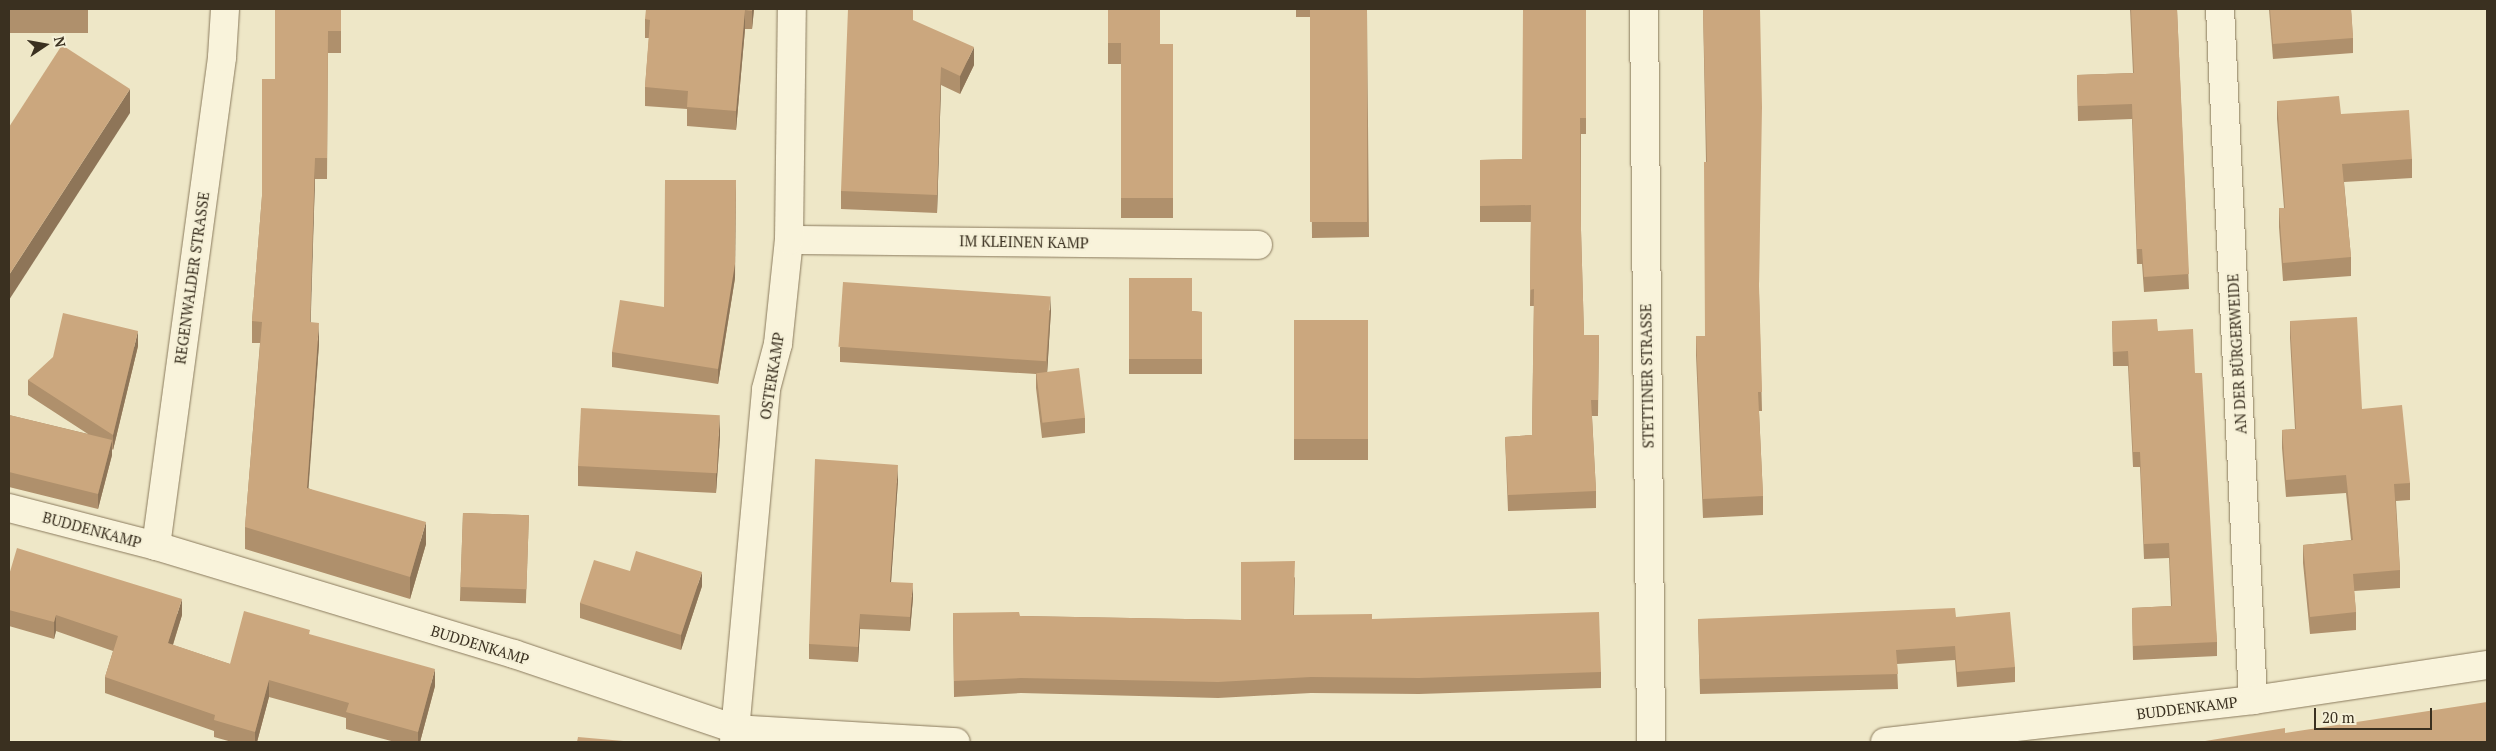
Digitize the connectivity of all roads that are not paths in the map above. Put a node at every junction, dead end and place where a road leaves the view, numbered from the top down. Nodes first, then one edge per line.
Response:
1 (225, 9) edge
2 (792, 9) edge
3 (1644, 9) edge
4 (2220, 9) edge
5 (789, 240) junction
6 (1258, 245) dead end
7 (9, 508) edge
8 (156, 546) junction
9 (2487, 665) edge
10 (2254, 700) junction
11 (734, 736) edge
12 (956, 742) edge
13 (1651, 742) edge
14 (1885, 742) edge

1 - 8 street, REGENWALDER STRASSE
2 - 5 street, OSTERKAMP
3 - 13 street, STETTINER STRASSE
4 - 10 street, AN DER BÜRGERWEIDE
5 - 6 street, IM KLEINEN KAMP
5 - 11 street, OSTERKAMP
7 - 8 street, BUDDENKAMP
8 - 11 street, BUDDENKAMP
9 - 10 street, BUDDENKAMP
10 - 14 street, BUDDENKAMP
11 - 12 street, BUDDENKAMP

